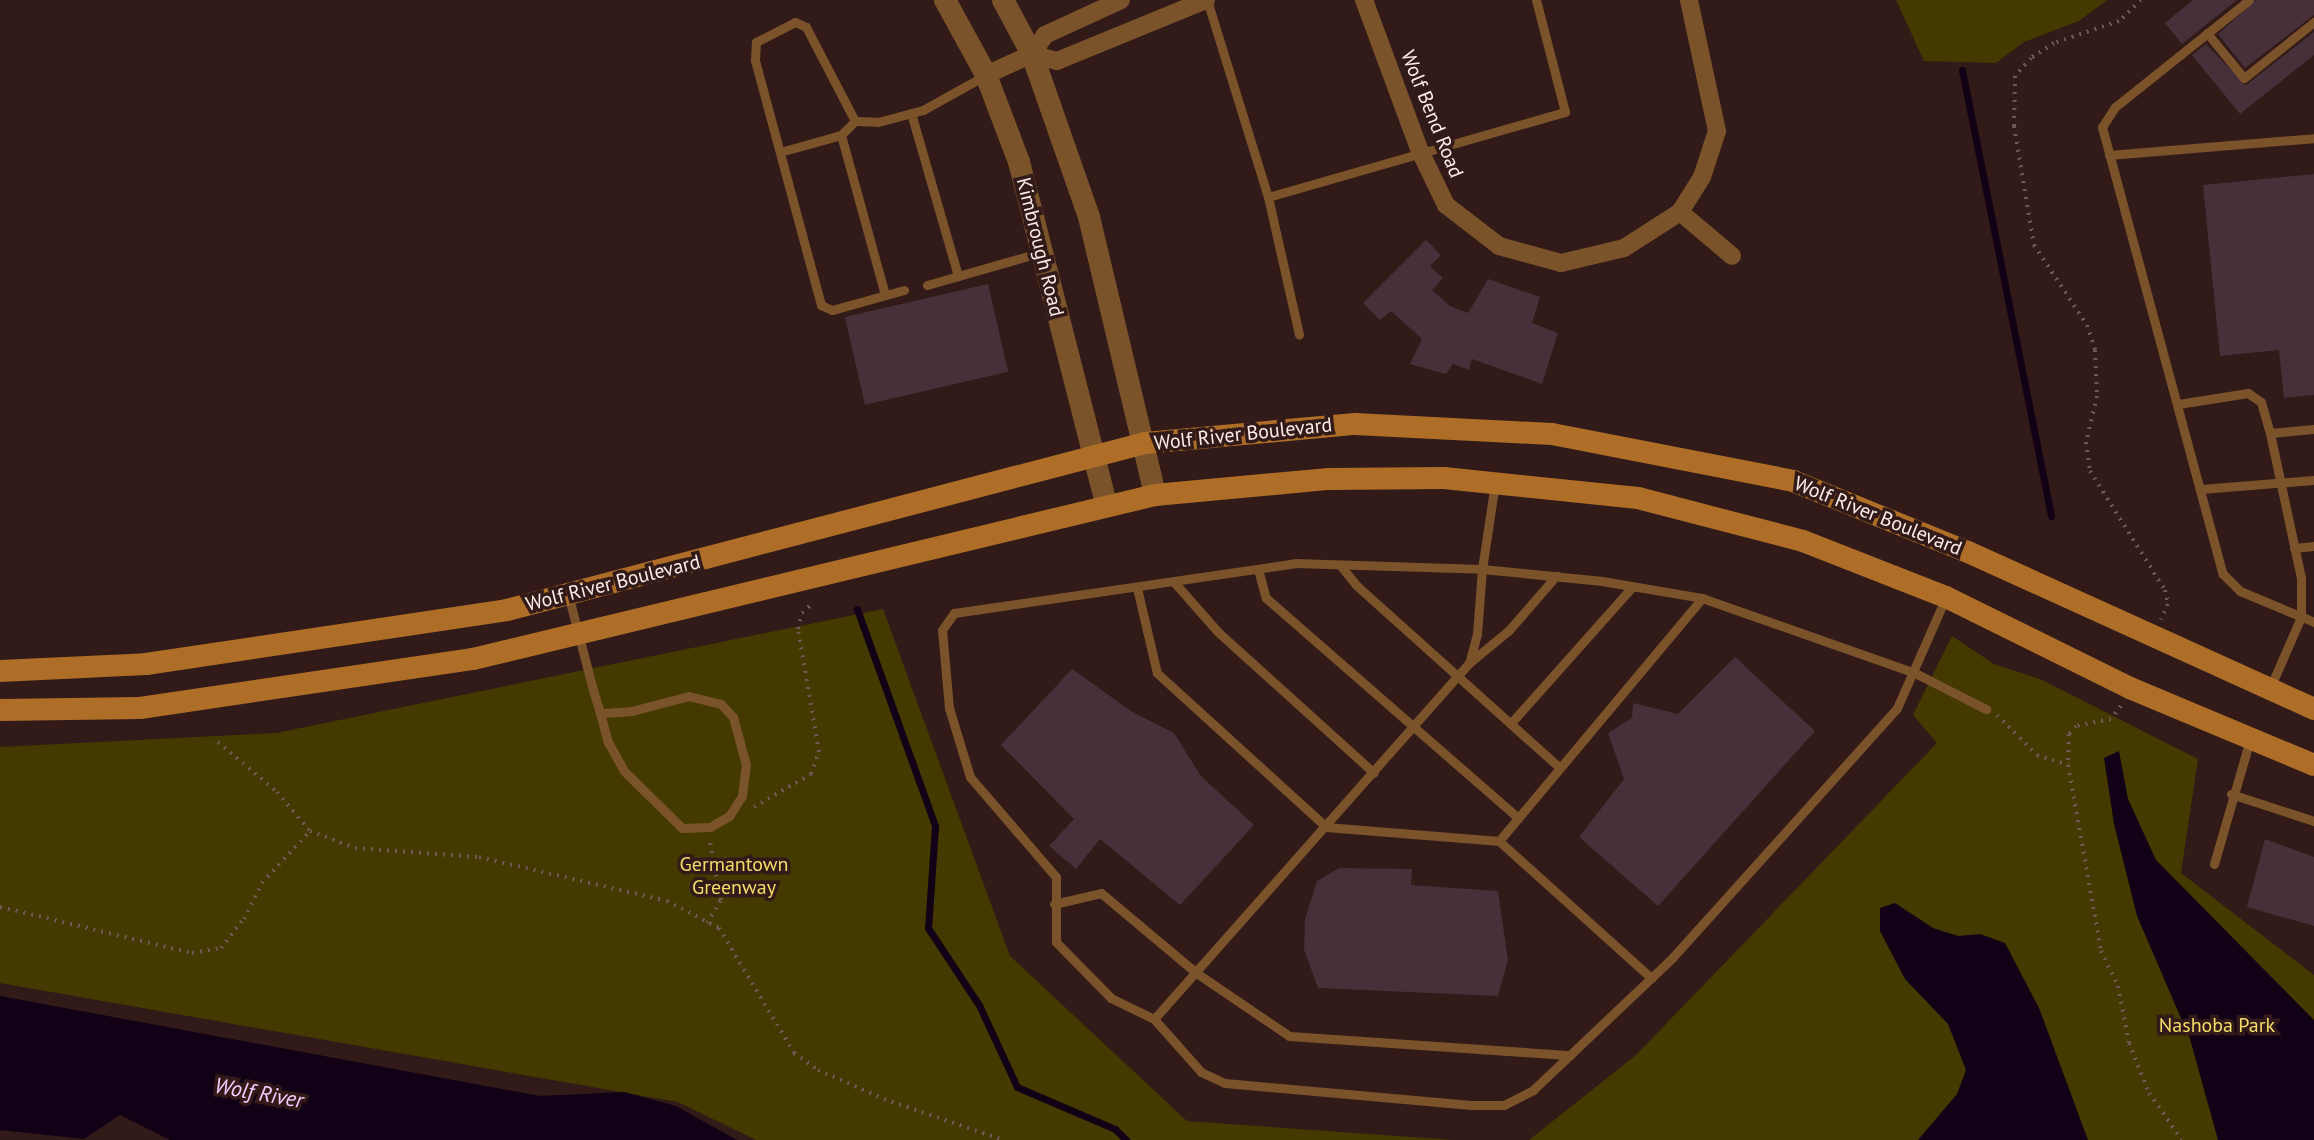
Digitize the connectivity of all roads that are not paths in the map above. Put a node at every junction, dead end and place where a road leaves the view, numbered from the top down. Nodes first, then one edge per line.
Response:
1 (945, 0) edge
2 (1003, 0) edge
3 (1121, 0) edge
4 (1206, 0) edge
5 (1364, 0) edge
6 (1536, 0) edge
7 (1689, 0) edge
8 (2249, 0) edge
9 (2314, 22) edge
10 (2207, 33) junction
11 (1032, 54) junction
12 (986, 75) junction
13 (911, 113) junction
14 (855, 121) junction
15 (841, 135) junction
16 (2314, 138) edge
17 (1420, 151) junction
18 (780, 152) junction
19 (2109, 155) junction
20 (1268, 197) junction
21 (1680, 212) junction
22 (1042, 252) junction
23 (1732, 256) dead end
24 (958, 276) junction
25 (927, 285) dead end
26 (904, 290) dead end
27 (885, 295) junction
28 (1299, 335) dead end
29 (2178, 404) junction
30 (2314, 429) edge
31 (2270, 433) junction
32 (1145, 443) junction
33 (1094, 456) junction
34 (2314, 480) edge
35 (1495, 483) junction
36 (2281, 483) junction
37 (2201, 489) junction
38 (1155, 495) junction
39 (1106, 504) junction
40 (2314, 546) edge
41 (2294, 548) junction
42 (1340, 565) junction
43 (1258, 569) junction
44 (1482, 569) junction
45 (1556, 576) junction
46 (1174, 582) junction
47 (1633, 586) junction
48 (1137, 588) junction
49 (568, 594) junction
50 (1946, 597) junction
51 (1702, 598) junction
52 (2301, 601) junction
53 (2314, 602) edge
54 (2301, 617) junction
55 (2314, 622) edge
56 (579, 633) junction
57 (1469, 663) junction
58 (0, 671) edge
59 (1915, 673) junction
60 (1458, 675) junction
61 (2269, 691) junction
62 (1986, 709) road end
63 (2314, 709) edge
64 (0, 710) edge
65 (600, 713) junction
66 (1511, 723) junction
67 (1413, 729) junction
68 (2250, 739) junction
69 (2314, 765) edge
70 (1560, 768) junction
71 (1374, 773) junction
72 (2231, 794) junction
73 (1518, 818) junction
74 (2314, 821) edge
75 (1326, 827) junction
76 (1499, 841) junction
77 (2214, 864) dead end
78 (1054, 904) junction
79 (1195, 972) junction
80 (1651, 978) junction
81 (1154, 1019) junction
82 (1570, 1055) junction

1 - 12 street, Kimbrough Road
2 - 11 street
3 - 11 street
4 - 11 street
4 - 20 lane
5 - 17 street, Wolf Bend Road
6 - 17 lane
7 - 21 street
8 - 10 lane
9 - 10 lane
10 - 19 lane
11 - 12 street
11 - 32 street
12 - 13 lane
12 - 22 street, Kimbrough Road
13 - 14 lane
13 - 24 lane
14 - 15 lane
14 - 18 lane
15 - 18 lane
15 - 27 lane
16 - 19 lane
17 - 20 lane
17 - 21 street, Wolf Bend Road
18 - 27 lane
19 - 29 lane
20 - 28 lane
21 - 23 street
22 - 24 lane
22 - 33 street, Kimbrough Road
24 - 25 lane
26 - 27 lane
29 - 31 lane
29 - 37 lane
30 - 31 lane
31 - 36 lane
32 - 33 main road, Wolf River Boulevard
32 - 38 street
32 - 61 main road, Wolf River Boulevard
33 - 39 street, Kimbrough Road
33 - 49 main road, Wolf River Boulevard
34 - 36 lane
35 - 38 main road, Wolf River Boulevard
35 - 44 lane
35 - 50 main road, Wolf River Boulevard
36 - 37 lane
36 - 41 lane
37 - 54 lane
38 - 39 main road, Wolf River Boulevard
39 - 56 main road, Wolf River Boulevard
40 - 41 lane
41 - 52 lane
42 - 43 lane
42 - 44 lane
42 - 60 lane
43 - 46 lane
43 - 67 lane
44 - 45 lane
44 - 57 lane
45 - 47 lane
45 - 57 lane
46 - 48 lane
46 - 71 lane
47 - 51 lane
47 - 66 lane
48 - 75 lane
48 - 78 lane
49 - 56 lane
49 - 58 main road, Wolf River Boulevard
50 - 59 lane
50 - 68 main road, Wolf River Boulevard
51 - 59 lane
51 - 70 lane
52 - 53 lane
52 - 54 lane
54 - 55 lane
54 - 61 lane
56 - 64 main road, Wolf River Boulevard
56 - 65 lane
57 - 60 lane
59 - 62 lane
59 - 80 lane
60 - 66 lane
60 - 67 lane
61 - 63 main road, Wolf River Boulevard
65 - 65 lane
66 - 70 lane
67 - 71 lane
67 - 73 lane
68 - 69 main road, Wolf River Boulevard
68 - 72 lane
70 - 73 lane
71 - 75 lane
72 - 74 lane
72 - 77 lane
73 - 76 lane
75 - 76 lane
75 - 79 lane
76 - 80 lane
78 - 79 lane
78 - 81 lane
79 - 81 lane
79 - 82 lane
80 - 82 lane
81 - 82 lane

